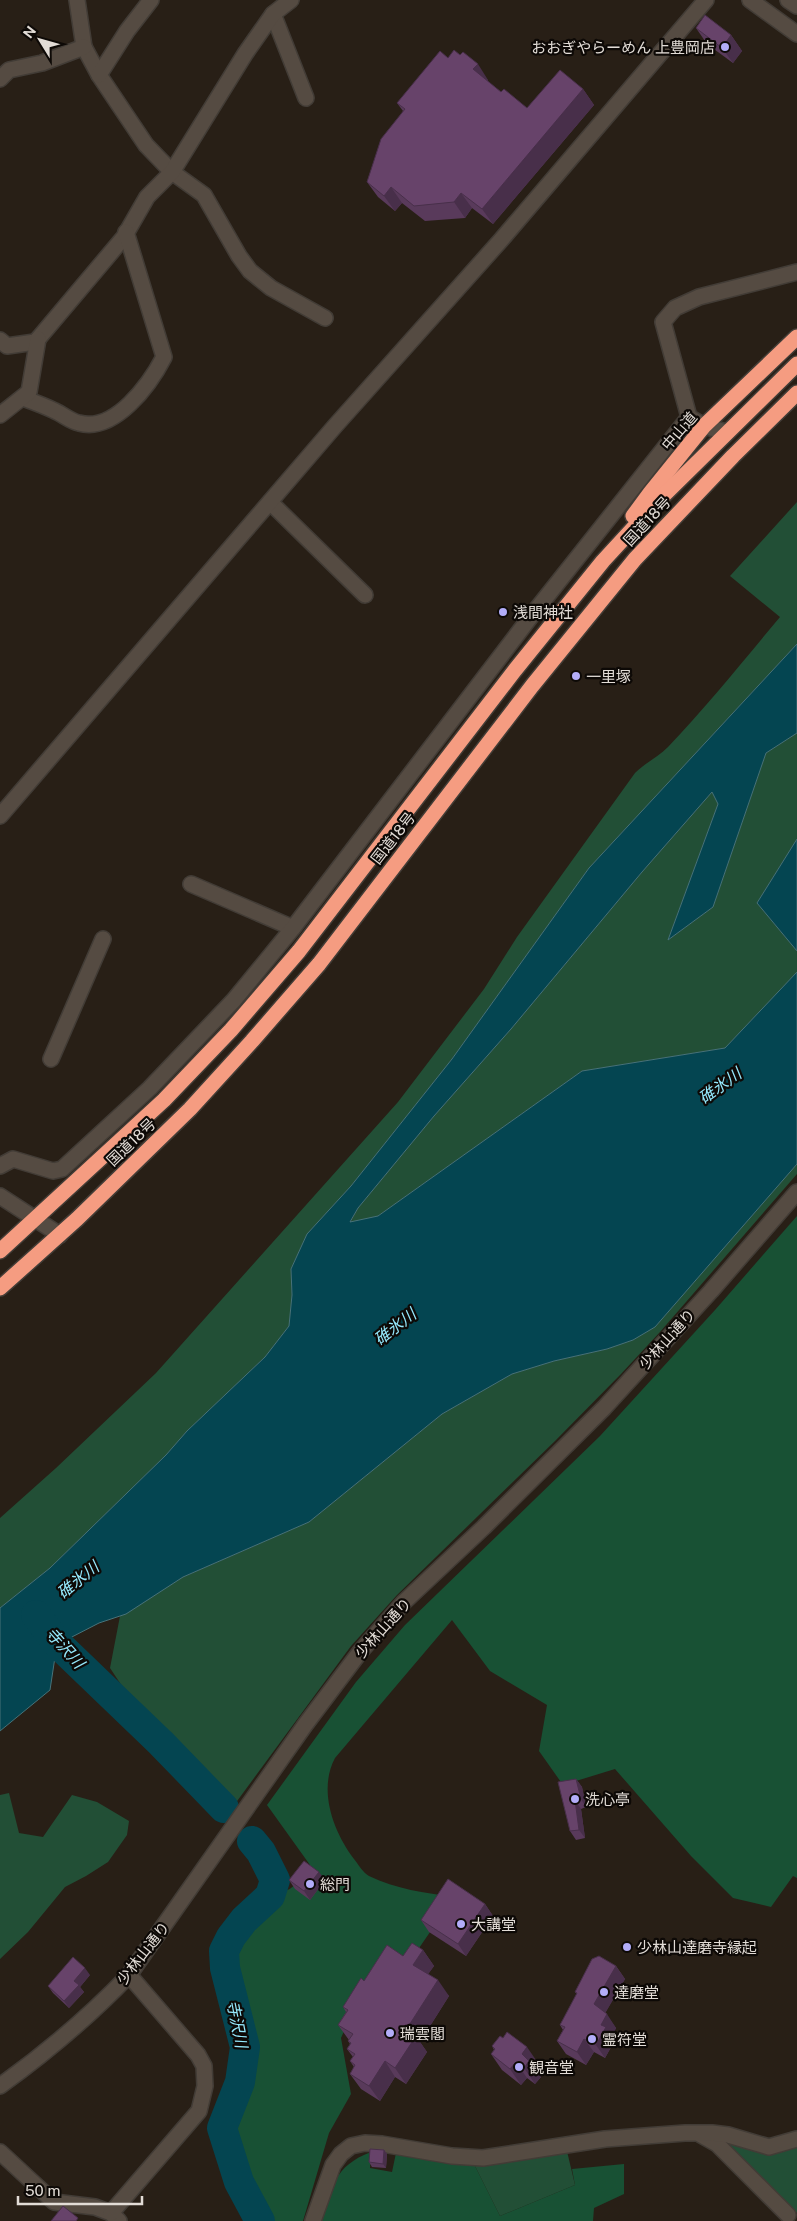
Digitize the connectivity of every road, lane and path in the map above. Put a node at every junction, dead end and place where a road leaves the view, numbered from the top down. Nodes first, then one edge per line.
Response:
1 (77, 0) edge
2 (151, 0) edge
3 (291, 0) edge
4 (706, 0) edge
5 (750, 0) edge
6 (788, 0) edge
7 (797, 6) edge
8 (273, 14) junction
9 (797, 34) edge
10 (84, 47) junction
11 (98, 75) junction
12 (0, 79) edge
13 (306, 98) dead end
14 (172, 172) junction
15 (126, 232) junction
16 (797, 272) edge
17 (325, 318) dead end
18 (797, 337) edge
19 (38, 339) junction
20 (0, 340) edge
21 (797, 364) edge
22 (797, 393) edge
23 (23, 398) junction
24 (0, 415) edge
25 (689, 417) junction
26 (704, 426) junction
27 (726, 432) junction
28 (270, 502) junction
29 (603, 561) junction
30 (365, 594) dead end
31 (0, 816) edge
32 (191, 884) dead end
33 (293, 928) junction
34 (103, 939) dead end
35 (51, 1058) dead end
36 (0, 1166) edge
37 (797, 1192) edge
38 (0, 1196) edge
39 (36, 1217) junction
40 (60, 1235) junction
41 (0, 1251) edge
42 (0, 1288) edge
43 (129, 1975) junction
44 (0, 2086) edge
45 (685, 2133) junction
46 (797, 2139) edge
47 (0, 2152) edge
48 (789, 2214) edge
49 (115, 2217) edge
50 (313, 2221) edge

1 - 10 street
2 - 11 street
3 - 8 street
4 - 28 street
5 - 9 street
6 - 7 street
8 - 13 street
8 - 14 street
10 - 11 street
10 - 12 street
11 - 14 street
14 - 15 street
14 - 17 street
15 - 19 street
15 - 23 street
16 - 25 street
18 - 26 highway, 中山道
19 - 20 street
19 - 23 street
21 - 27 highway, 国道18号
22 - 40 highway, 国道18号
23 - 24 street
25 - 26 street
25 - 33 street
26 - 27 street
26 - 29 highway, 中山道
27 - 29 highway, 国道18号
28 - 30 street
28 - 31 street
29 - 39 highway, 国道18号
32 - 33 street
33 - 36 street
34 - 35 street
37 - 43 street, 少林山通り
38 - 39 street
39 - 40 street
39 - 41 highway, 国道18号
40 - 42 highway, 国道18号
43 - 44 street, 少林山通り
43 - 49 street
45 - 46 street
45 - 48 street
45 - 50 street
47 - 49 street

